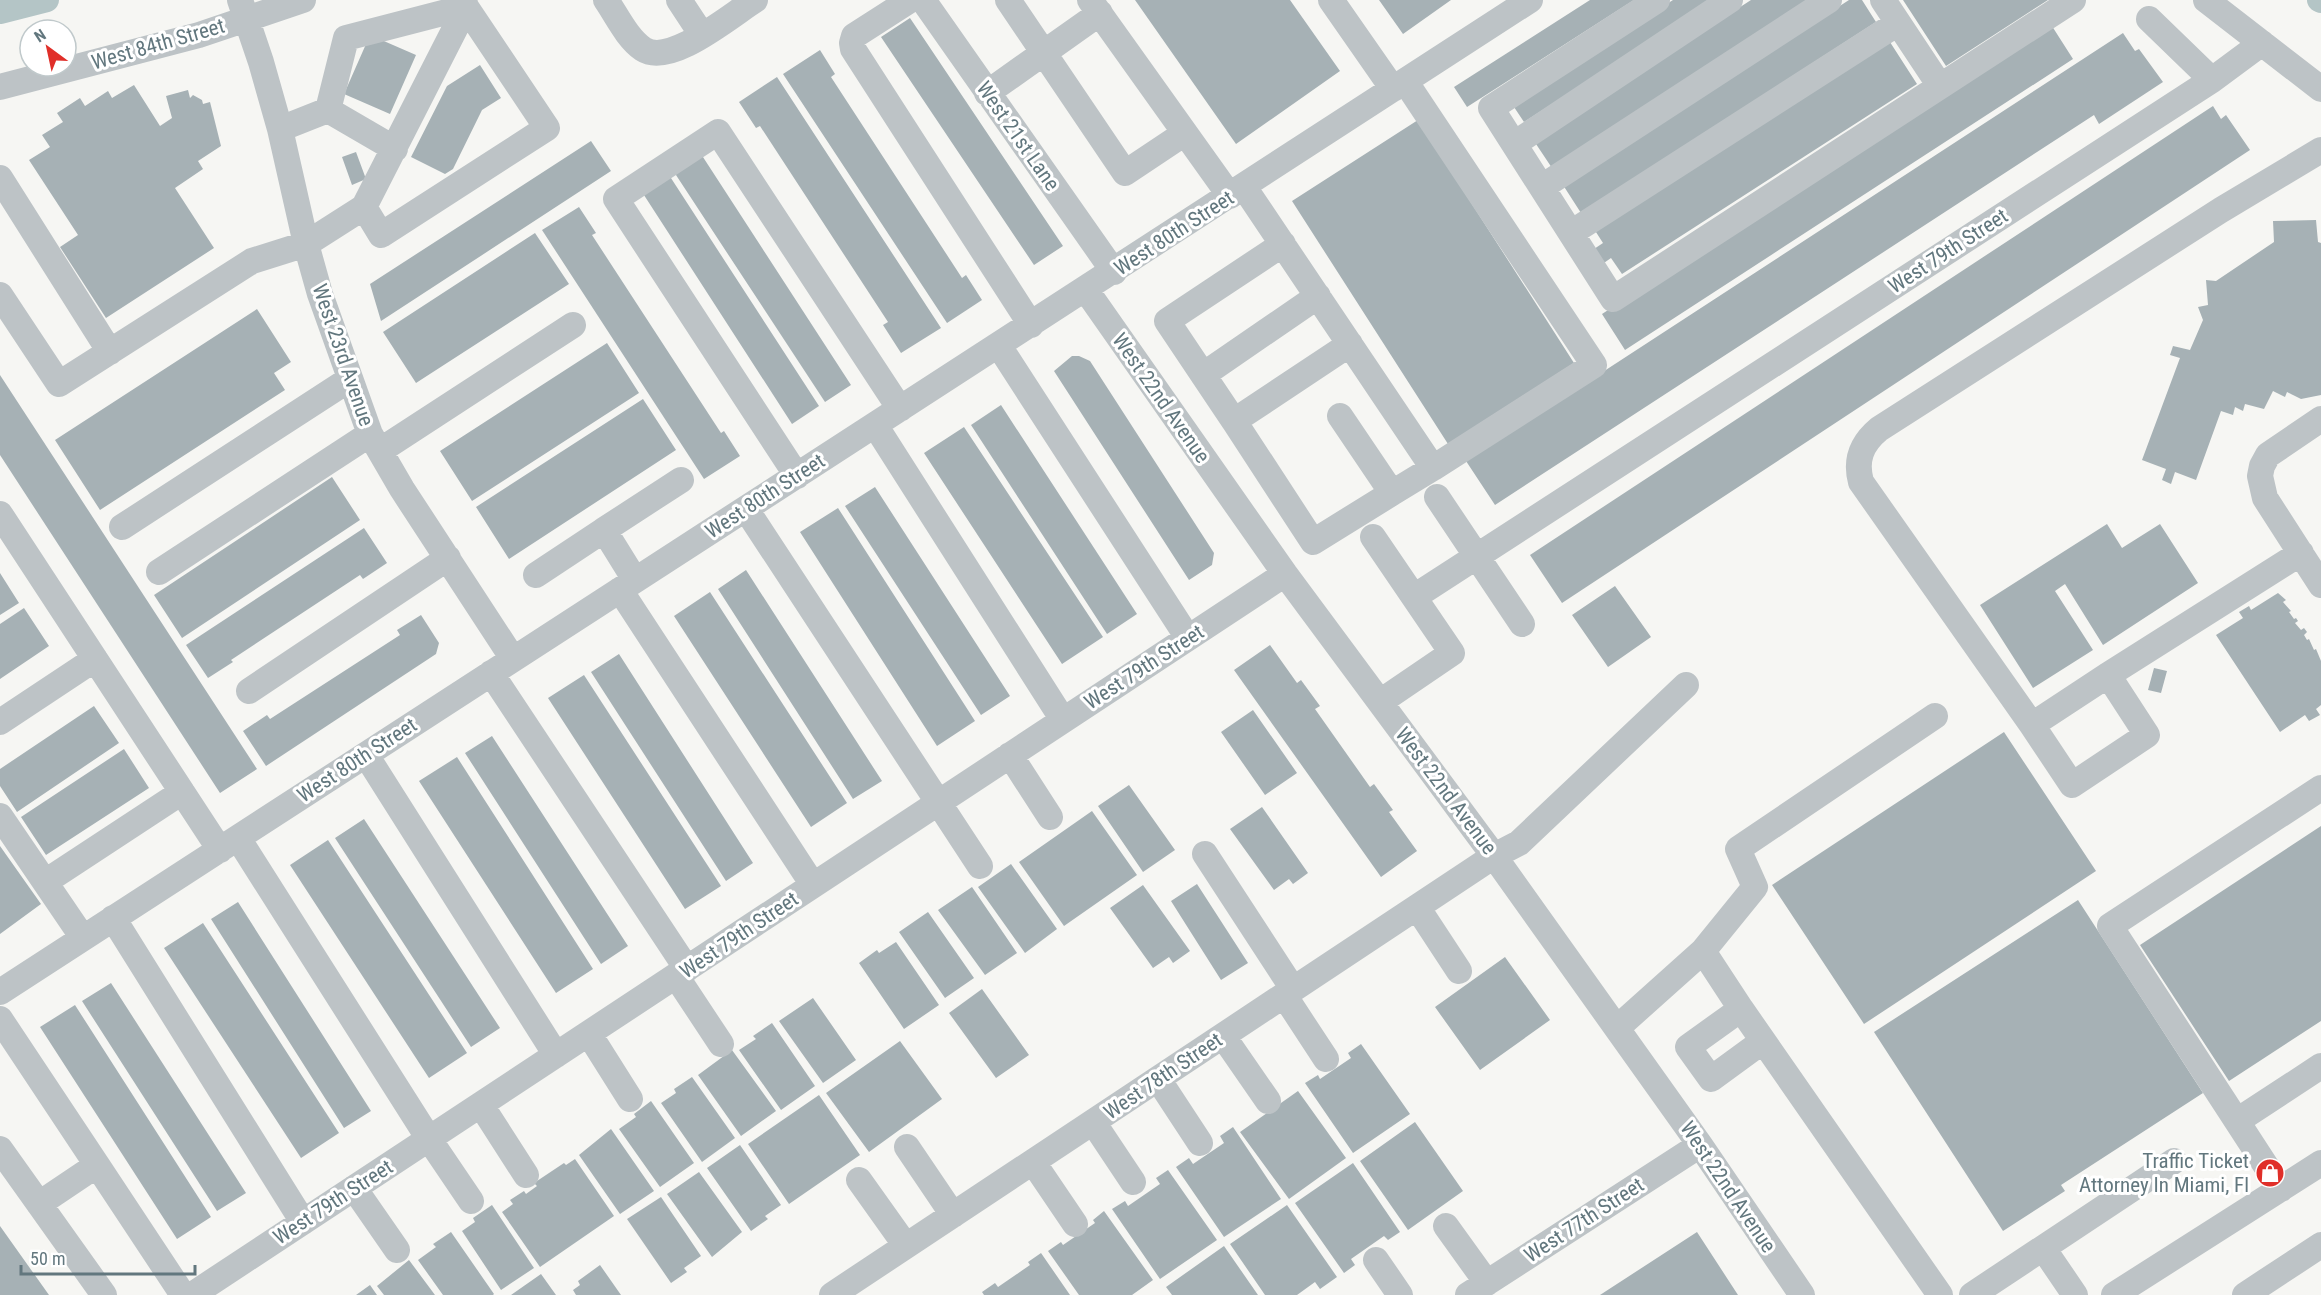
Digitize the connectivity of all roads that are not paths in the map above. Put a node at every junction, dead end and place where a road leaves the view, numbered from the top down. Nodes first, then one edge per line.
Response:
1 (303, 0) edge
2 (606, 0) edge
3 (680, 0) edge
4 (755, 0) edge
5 (910, 0) edge
6 (923, 0) edge
7 (1008, 0) edge
8 (1331, 0) edge
9 (1530, 0) edge
10 (1657, 0) edge
11 (1730, 0) edge
12 (1829, 0) edge
13 (1882, 0) edge
14 (2073, 0) edge
15 (2206, 0) edge
16 (465, 4) edge
17 (1095, 7) edge
18 (243, 9) edge
19 (2149, 19) dead end
20 (1898, 23) junction
21 (702, 35) junction
22 (2262, 43) junction
23 (1043, 52) junction
24 (2212, 80) junction
25 (1399, 85) junction
26 (1940, 86) junction
27 (0, 87) edge
28 (2321, 89) edge
29 (987, 93) junction
30 (328, 110) junction
31 (280, 129) junction
32 (1185, 133) junction
33 (1514, 144) junction
34 (395, 148) junction
35 (2321, 150) edge
36 (0, 178) edge
37 (1542, 187) junction
38 (1237, 191) junction
39 (364, 207) junction
40 (1571, 233) junction
41 (306, 244) junction
42 (1282, 244) junction
43 (1114, 272) junction
44 (1086, 290) junction
45 (0, 295) edge
46 (1318, 296) junction
47 (573, 325) dead end
48 (1031, 325) junction
49 (1350, 344) junction
50 (999, 346) junction
51 (110, 352) junction
52 (1203, 375) junction
53 (350, 379) junction
54 (900, 410) junction
55 (1340, 416) dead end
56 (2321, 419) edge
57 (1234, 421) junction
58 (876, 425) junction
59 (375, 442) junction
60 (1433, 468) junction
61 (797, 476) junction
62 (681, 480) dead end
63 (1392, 493) junction
64 (1437, 497) dead end
65 (746, 509) junction
66 (4, 527) edge
67 (122, 527) dead end
68 (604, 530) junction
69 (1373, 537) dead end
70 (2301, 554) junction
71 (1477, 556) junction
72 (448, 558) junction
73 (159, 572) dead end
74 (1285, 574) junction
75 (536, 575) dead end
76 (628, 585) junction
77 (2321, 585) edge
78 (1414, 597) junction
79 (1522, 624) dead end
80 (1188, 638) junction
81 (95, 659) junction
82 (513, 659) junction
83 (491, 673) junction
84 (2108, 675) junction
85 (1686, 685) dead end
86 (249, 691) dead end
87 (1380, 702) junction
88 (1935, 716) dead end
89 (1063, 720) junction
90 (0, 722) edge
91 (2032, 725) junction
92 (366, 755) junction
93 (1010, 755) junction
94 (2321, 788) edge
95 (182, 792) junction
96 (938, 803) junction
97 (0, 816) edge
98 (1050, 817) dead end
99 (229, 844) junction
100 (1205, 854) dead end
101 (1494, 856) junction
102 (980, 866) dead end
103 (45, 882) junction
104 (813, 885) junction
105 (1417, 907) junction
106 (113, 918) junction
107 (83, 938) junction
108 (1703, 951) junction
109 (1459, 970) dead end
110 (682, 972) junction
111 (0, 992) edge
112 (1289, 992) junction
113 (1741, 1009) junction
114 (0, 1019) edge
115 (1617, 1028) junction
116 (589, 1034) junction
117 (1223, 1036) junction
118 (1763, 1041) junction
119 (721, 1044) dead end
120 (556, 1055) junction
121 (1326, 1059) dead end
122 (2321, 1066) edge
123 (1158, 1079) junction
124 (630, 1099) dead end
125 (1268, 1101) dead end
126 (481, 1105) junction
127 (2237, 1121) junction
128 (1093, 1122) junction
129 (429, 1139) junction
130 (1200, 1143) dead end
131 (1700, 1144) junction
132 (908, 1147) dead end
133 (0, 1149) edge
134 (2174, 1161) dead end
135 (1033, 1162) junction
136 (2321, 1163) edge
137 (97, 1166) junction
138 (526, 1174) dead end
139 (859, 1180) dead end
140 (1133, 1182) dead end
141 (354, 1188) junction
142 (2282, 1189) junction
143 (471, 1201) dead end
144 (39, 1204) junction
145 (953, 1215) junction
146 (303, 1222) junction
147 (1075, 1224) dead end
148 (1446, 1226) dead end
149 (2321, 1245) edge
150 (906, 1246) junction
151 (2043, 1248) junction
152 (397, 1250) dead end
153 (1376, 1260) dead end
154 (1477, 1289) edge
155 (195, 1294) edge
156 (104, 1295) edge
157 (832, 1295) edge
158 (1400, 1295) edge
159 (1802, 1295) edge
160 (1940, 1295) edge
161 (1972, 1295) edge
162 (2075, 1295) edge
163 (2114, 1295) edge
164 (2245, 1295) edge

1 - 18 street, West 84th Street
2 - 21 street
3 - 21 street
4 - 21 street
5 - 48 street
6 - 29 street, West 21st Lane
7 - 23 street
8 - 25 street
9 - 25 street, West 80th Street
10 - 33 street
11 - 33 street
12 - 37 street
13 - 20 street
14 - 26 street
15 - 22 street
16 - 30 street
16 - 34 street
16 - 39 street
17 - 23 street
17 - 32 street
18 - 27 street, West 84th Street
18 - 31 street, West 23rd Avenue
19 - 24 street
20 - 26 street
20 - 40 street
22 - 24 street, West 79th Street
22 - 28 street
23 - 29 street
23 - 32 street
24 - 71 street, West 79th Street
25 - 38 street, West 80th Street
25 - 60 street
26 - 40 street
29 - 43 street, West 21st Lane
30 - 31 street
30 - 34 street
31 - 41 street, West 23rd Avenue
32 - 38 street
33 - 37 street
34 - 39 street
35 - 91 street
36 - 51 street
37 - 40 street
38 - 42 street
38 - 43 street, West 80th Street
39 - 41 street
41 - 51 street
41 - 53 street, West 23rd Avenue
42 - 46 street
42 - 52 street
43 - 44 street, West 80th Street
44 - 48 street, West 80th Street
44 - 74 street, West 22nd Avenue
45 - 51 street
46 - 49 street
46 - 52 street
47 - 59 street
48 - 50 street, West 80th Street
49 - 57 street
49 - 60 street
50 - 54 street, West 80th Street
50 - 80 street
52 - 57 street
53 - 59 street, West 23rd Avenue
53 - 67 street
54 - 58 street, West 80th Street
54 - 61 street
55 - 63 street
56 - 70 street
57 - 63 street
58 - 61 street, West 80th Street
58 - 89 street
59 - 72 street, West 23rd Avenue
59 - 73 street
60 - 63 street
61 - 65 street, West 80th Street
62 - 68 street
64 - 71 street
65 - 76 street, West 80th Street
65 - 96 street
66 - 81 street
68 - 75 street
68 - 76 street
69 - 78 street
70 - 77 street
70 - 84 street
71 - 78 street, West 79th Street
71 - 79 street
72 - 82 street, West 23rd Avenue
72 - 86 street
74 - 80 street, West 79th Street
74 - 87 street, West 22nd Avenue
76 - 82 street, West 80th Street
76 - 104 street
78 - 87 street
80 - 89 street, West 79th Street
81 - 90 street
81 - 95 street
82 - 83 street, West 80th Street
83 - 92 street, West 80th Street
83 - 110 street
84 - 91 street
84 - 91 street
85 - 101 street, West 78th Street
87 - 101 street, West 22nd Avenue
88 - 108 street
89 - 93 street, West 79th Street
92 - 99 street, West 80th Street
92 - 120 street
93 - 96 street, West 79th Street
93 - 98 street
94 - 127 street
95 - 99 street
95 - 103 street
96 - 102 street
96 - 104 street, West 79th Street
97 - 103 street
99 - 106 street, West 80th Street
99 - 129 street
100 - 112 street
101 - 105 street, West 78th Street
101 - 115 street, West 22nd Avenue
103 - 107 street
104 - 110 street, West 79th Street
105 - 109 street
105 - 112 street, West 78th Street
106 - 107 street, West 80th Street
106 - 146 street
107 - 111 street, West 80th Street
108 - 113 street
108 - 115 street
110 - 116 street, West 79th Street
110 - 119 street
112 - 117 street, West 78th Street
112 - 121 street
113 - 118 street
113 - 118 street
114 - 137 street
115 - 131 street, West 22nd Avenue
116 - 120 street, West 79th Street
116 - 124 street
117 - 123 street, West 78th Street
117 - 125 street
118 - 160 street
120 - 126 street, West 79th Street
122 - 127 street
123 - 128 street, West 78th Street
123 - 130 street
126 - 129 street, West 79th Street
126 - 138 street
127 - 142 street
128 - 135 street, West 78th Street
128 - 140 street
129 - 141 street, West 79th Street
129 - 143 street
131 - 154 street, West 77th Street
131 - 159 street, West 22nd Avenue
132 - 145 street
133 - 144 street
134 - 151 street
135 - 145 street, West 78th Street
135 - 147 street
136 - 142 street
137 - 144 street
137 - 155 street
139 - 150 street
141 - 146 street, West 79th Street
141 - 152 street
142 - 163 street
144 - 156 street
145 - 150 street, West 78th Street
146 - 155 street, West 79th Street
148 - 154 street
149 - 164 street
150 - 157 street, West 78th Street
151 - 161 street
151 - 162 street
153 - 158 street

